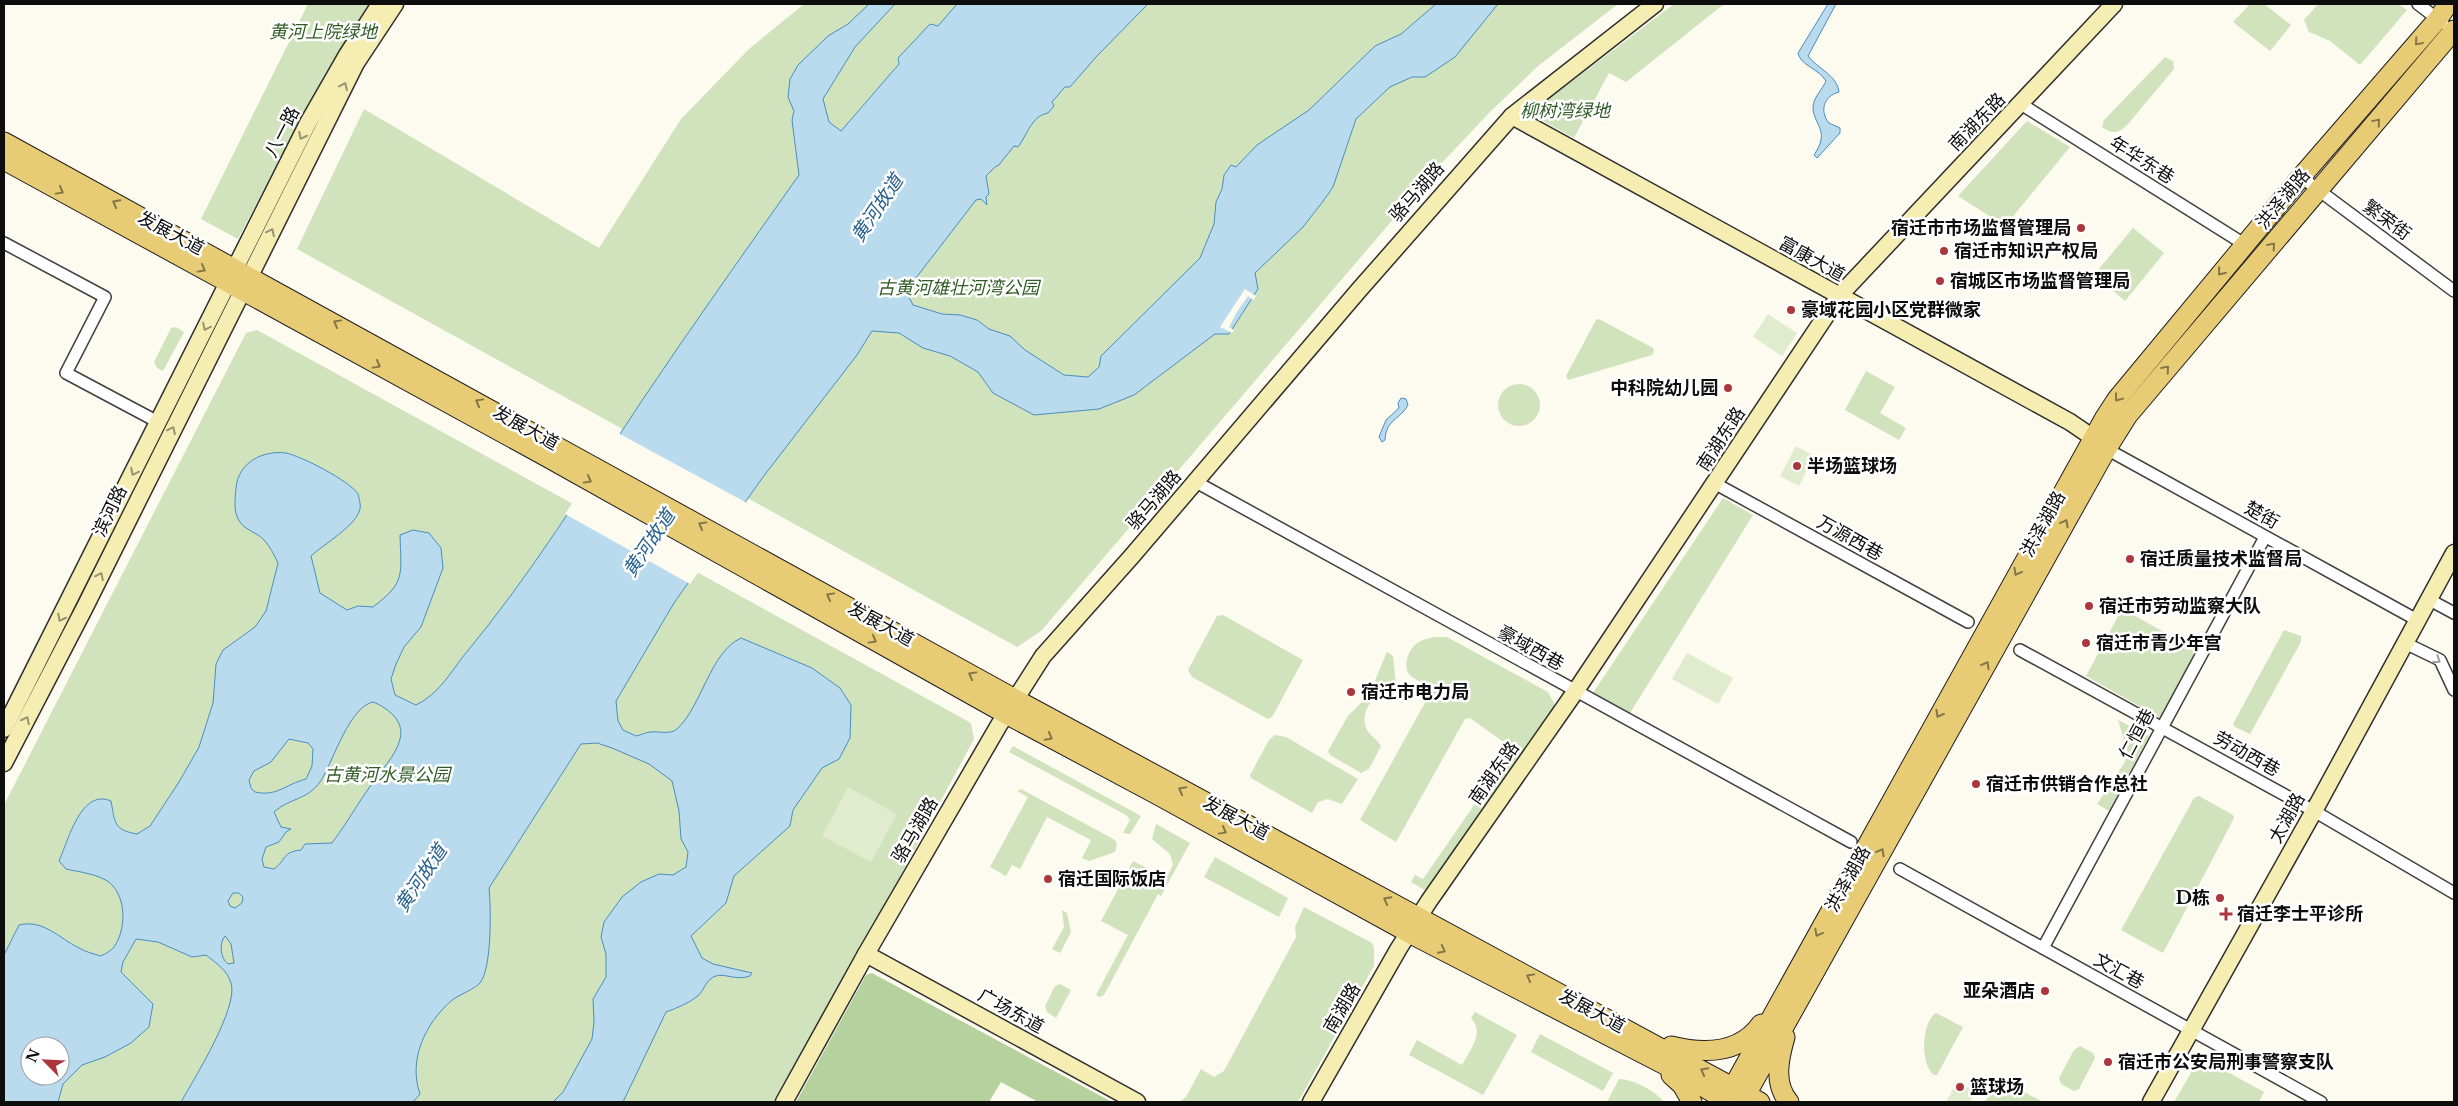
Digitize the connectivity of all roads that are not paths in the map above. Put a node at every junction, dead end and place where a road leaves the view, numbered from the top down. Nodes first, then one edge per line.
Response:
1 (380, 4) edge
2 (395, 4) edge
3 (1655, 4) edge
4 (2114, 4) edge
5 (2418, 4) edge
6 (2443, 11) edge
7 (2454, 31) edge
8 (2021, 104) junction
9 (1512, 116) junction
10 (4, 142) edge
11 (8, 162) edge
12 (2300, 177) junction
13 (2319, 192) junction
14 (4, 243) edge
15 (2244, 244) junction
16 (239, 279) junction
17 (2454, 291) edge
18 (1839, 296) junction
19 (158, 422) junction
20 (2099, 444) junction
21 (1196, 482) junction
22 (1716, 484) junction
23 (2265, 537) junction
24 (2454, 553) edge
25 (2428, 599) junction
26 (2454, 613) edge
27 (2417, 620) junction
28 (1968, 622) dead end
29 (2405, 642) junction
30 (2020, 650) dead end
31 (2454, 690) edge
32 (1575, 692) junction
33 (1010, 707) junction
34 (2161, 726) junction
35 (4, 729) edge
36 (4, 764) edge
37 (2314, 811) junction
38 (1851, 842) dead end
39 (1900, 869) dead end
40 (2454, 893) edge
41 (1419, 917) junction
42 (1409, 933) junction
43 (2043, 948) junction
44 (866, 954) junction
45 (1795, 989) junction
46 (2190, 1030) junction
47 (1641, 1046) junction
48 (1737, 1099) edge
49 (784, 1102) edge
50 (1137, 1102) edge
51 (1312, 1102) edge
52 (1692, 1102) edge
53 (1789, 1102) edge
54 (2151, 1102) edge
55 (2321, 1102) edge

1 -> 16 street, 八一路
16 -> 2 street, 八一路
3 - 9 street, 骆马湖路
4 - 8 street, 南湖东路
5 - 6 street
6 - 7 street
6 -> 12 main road, 洪泽湖路
13 -> 7 main road, 洪泽湖路
8 - 15 street, 年华东巷
8 - 18 street, 南湖东路
9 - 18 street, 富康大道
9 - 21 street, 骆马湖路
16 -> 10 main road, 发展大道
11 -> 16 main road, 发展大道
12 - 13 street, 繁荣街
12 - 15 main road, 洪泽湖路
13 - 17 street, 繁荣街
20 -> 13 main road, 洪泽湖路
14 - 19 street
15 -> 20 main road, 洪泽湖路
16 -> 19 street, 滨河路
16 - 33 main road, 发展大道
36 -> 16 street, 滨河路
18 - 20 street, 富康大道
18 - 22 street, 南湖东路
19 -> 35 street, 滨河路
20 - 23 street, 楚街
20 - 45 main road, 洪泽湖路
21 - 32 street, 豪域西巷
21 - 33 street, 骆马湖路
22 - 28 street, 万源西巷
22 - 32 street, 南湖东路
23 - 27 street, 楚街
23 - 34 street, 仁恒巷
24 - 25 street, 太湖路
25 - 26 street
25 - 27 street, 太湖路
27 - 29 street, 太湖路
29 -> 31 street
29 - 37 street, 太湖路
30 - 34 street, 劳动西巷
32 - 38 street, 豪域西巷
32 - 41 street, 南湖东路
41 -> 33 main road, 发展大道
33 -> 42 main road, 发展大道
33 - 44 street, 骆马湖路
34 - 37 street, 劳动西巷
34 - 43 street, 仁恒巷
37 - 40 street, 劳动西巷
37 - 46 street, 太湖路
39 - 43 street, 文汇巷
41 - 42 street, 南湖东路
47 -> 41 main road, 发展大道
42 -> 47 main road, 发展大道
42 - 51 street, 南湖路
43 - 46 street, 文汇巷
44 - 49 street, 骆马湖路
44 - 50 street, 广场东道
45 - 47 main road
45 - 48 main road, 洪泽湖路
45 - 53 main road
46 - 54 street, 太湖路
46 - 55 street, 文汇巷
47 - 48 main road, 发展大道
47 - 52 main road

